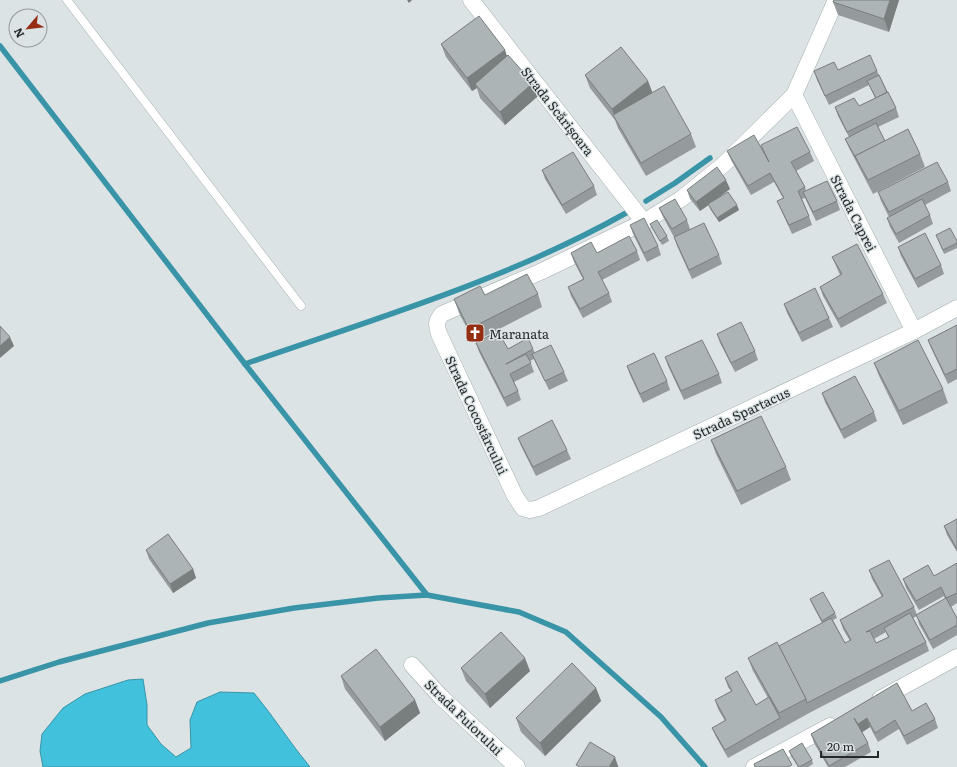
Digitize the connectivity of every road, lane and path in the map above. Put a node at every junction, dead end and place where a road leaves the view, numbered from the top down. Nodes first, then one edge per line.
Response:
1 (67, 0) edge
2 (471, 0) edge
3 (836, 0) edge
4 (794, 95) junction
5 (644, 222) junction
6 (301, 306) dead end
7 (957, 308) edge
8 (914, 331) junction
9 (523, 508) joint
10 (957, 657) edge
11 (412, 665) dead end
12 (866, 706) edge
13 (845, 718) edge
14 (517, 767) edge
15 (754, 767) edge

1 - 6 lane
2 - 5 street, Strada Scărișoara
3 - 4 street
4 - 5 street
4 - 8 street, Strada Caprei
5 - 9 street, Strada Cocostârcului
7 - 8 street, Strada Spartacus
8 - 9 street, Strada Spartacus
10 - 12 street
11 - 14 street, Strada Fuiorului
13 - 15 street

